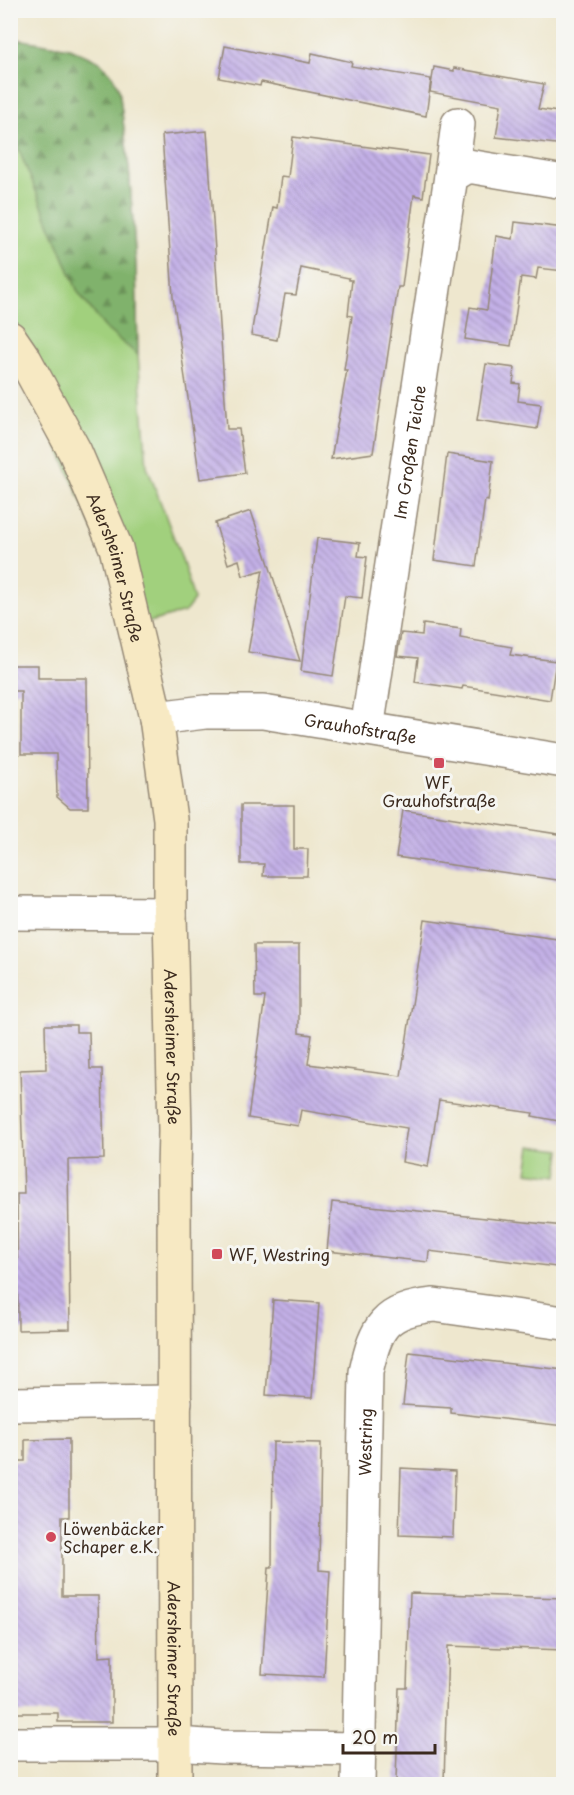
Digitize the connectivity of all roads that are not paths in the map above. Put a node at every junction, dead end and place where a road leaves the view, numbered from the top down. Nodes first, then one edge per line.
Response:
1 (458, 124) dead end
2 (451, 176) junction
3 (564, 182) edge
4 (10, 338) edge
5 (156, 718) junction
6 (368, 729) junction
7 (564, 761) edge
8 (10, 914) edge
9 (170, 914) junction
10 (564, 1323) edge
11 (175, 1402) junction
12 (10, 1404) edge
13 (10, 1744) edge
14 (174, 1744) junction
15 (358, 1749) junction
16 (175, 1785) edge
17 (358, 1785) edge

1 - 2 street, Im Großen Teiche
2 - 3 street
2 - 6 street, Im Großen Teiche
4 - 5 main road, Adersheimer Straße
5 - 6 street, Grauhofstraße
5 - 9 main road, Adersheimer Straße
6 - 7 street, Grauhofstraße
8 - 9 street
9 - 11 main road, Adersheimer Straße
10 - 15 street, Westring
11 - 12 street
11 - 14 main road, Adersheimer Straße
13 - 14 street
14 - 15 street
14 - 16 main road, Adersheimer Straße
15 - 17 street, Westring

